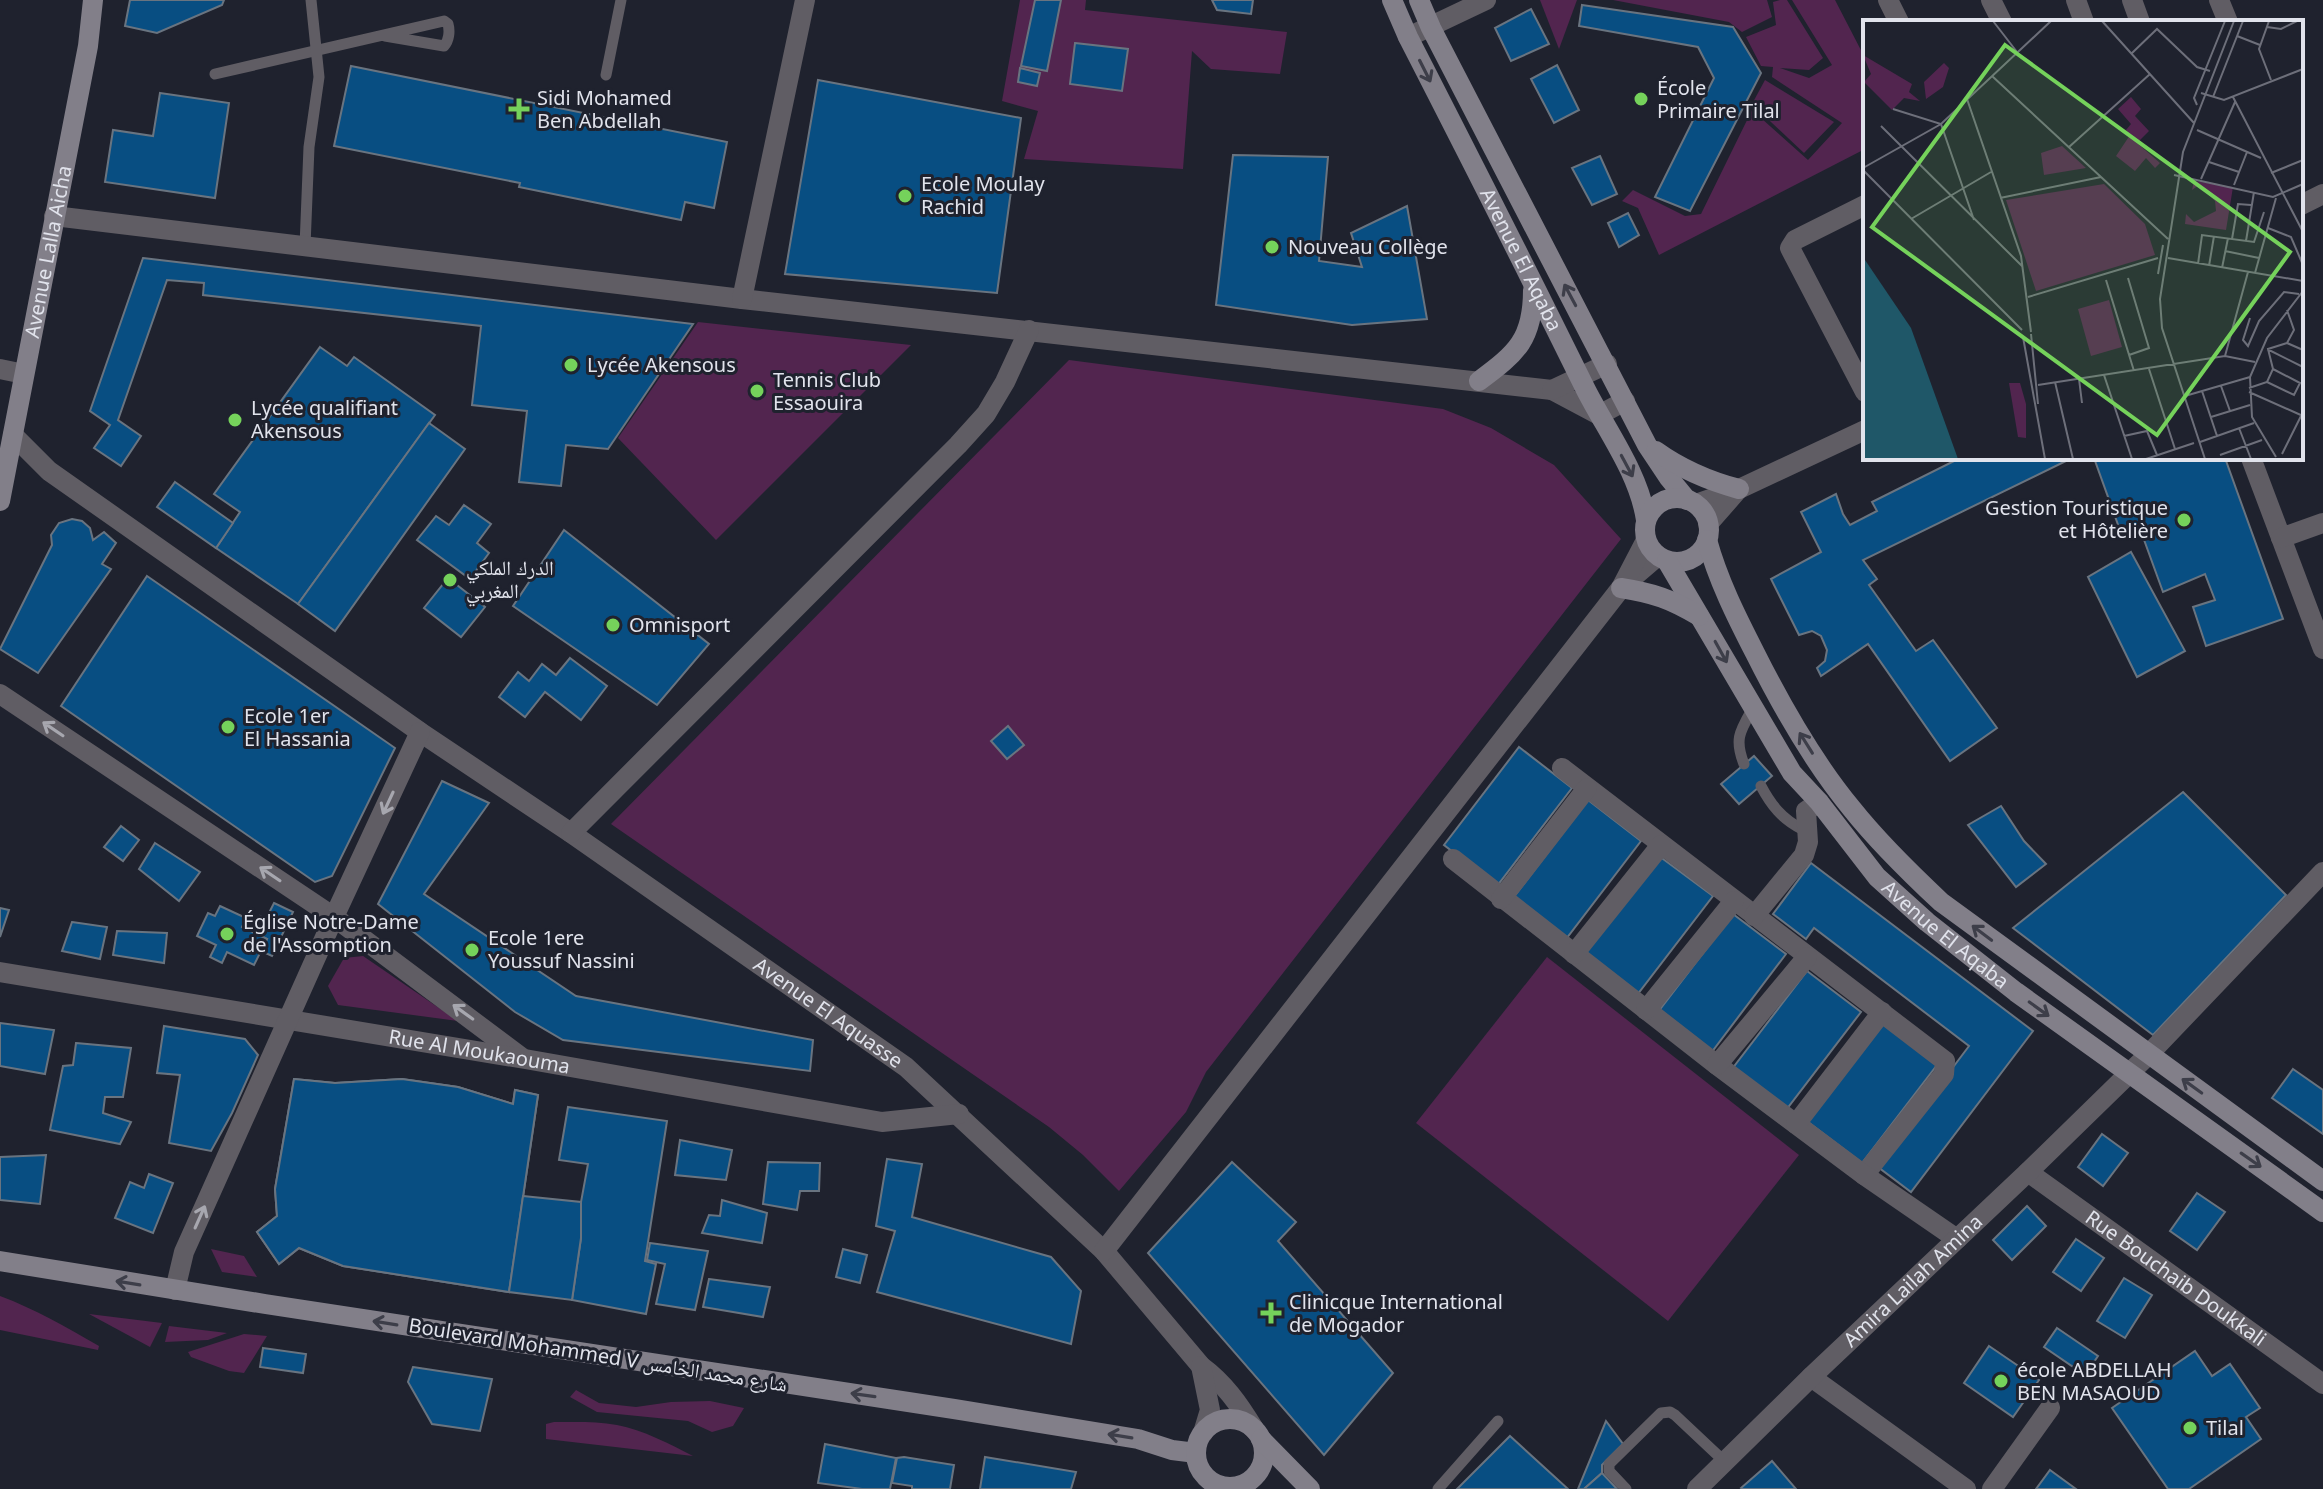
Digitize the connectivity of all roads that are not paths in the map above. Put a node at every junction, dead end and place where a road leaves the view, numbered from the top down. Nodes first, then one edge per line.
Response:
1 (93, 0) edge
2 (311, 0) edge
3 (621, 0) edge
4 (805, 0) edge
5 (1392, 0) edge
6 (1419, 0) edge
7 (1486, 0) edge
8 (1888, 0) edge
9 (1991, 0) edge
10 (2076, 0) edge
11 (2132, 0) edge
12 (2219, 0) edge
13 (1898, 20) edge
14 (2001, 20) edge
15 (2083, 20) edge
16 (2139, 20) edge
17 (2227, 20) edge
18 (1431, 28) junction
19 (385, 36) junction
20 (1408, 37) junction
21 (317, 51) junction
22 (215, 74) dead end
23 (606, 75) dead end
24 (2323, 194) edge
25 (2303, 204) edge
26 (1862, 212) edge
27 (54, 216) junction
28 (305, 246) junction
29 (1533, 286) junction
30 (742, 299) junction
31 (1029, 330) junction
32 (1607, 364) junction
33 (0, 369) edge
34 (24, 374) junction
35 (1580, 377) junction
36 (1479, 381) junction
37 (1863, 388) edge
38 (1552, 390) junction
39 (1625, 401) junction
40 (1599, 415) junction
41 (1863, 431) edge
42 (13, 435) junction
43 (1647, 445) junction
44 (2252, 460) edge
45 (2, 481) edge
46 (1739, 489) junction
47 (1692, 502) junction
48 (2323, 523) edge
49 (1708, 532) junction
50 (2281, 538) junction
51 (1654, 544) junction
52 (1621, 588) junction
53 (1701, 617) junction
54 (2323, 649) edge
55 (0, 694) edge
56 (1753, 708) junction
57 (420, 732) junction
58 (1744, 764) dead end
59 (1562, 768) dead end
60 (1761, 786) dead end
61 (1587, 788) junction
62 (1813, 806) junction
63 (571, 833) junction
64 (1661, 845) junction
65 (1453, 859) dead end
66 (2323, 872) edge
67 (1501, 899) junction
68 (1734, 901) junction
69 (1754, 916) junction
70 (334, 917) junction
71 (1574, 954) junction
72 (1807, 957) junction
73 (0, 972) edge
74 (1646, 1010) junction
75 (1882, 1012) junction
76 (289, 1022) junction
77 (2148, 1055) junction
78 (525, 1059) junction
79 (1717, 1065) junction
80 (2129, 1074) junction
81 (959, 1114) junction
82 (1796, 1124) junction
83 (2028, 1172) junction
84 (1864, 1175) junction
85 (2323, 1180) edge
86 (2323, 1212) edge
87 (1957, 1239) junction
88 (1104, 1251) junction
89 (0, 1261) edge
90 (175, 1290) junction
91 (1195, 1358) junction
92 (1811, 1377) junction
93 (2323, 1384) edge
94 (2050, 1408) dead end
95 (1498, 1421) dead end
96 (1203, 1433) junction
97 (1257, 1434) junction
98 (1196, 1453) junction
99 (1725, 1462) junction
100 (1231, 1488) edge
101 (1310, 1489) edge
102 (1438, 1489) edge
103 (1626, 1489) edge
104 (1697, 1489) edge
105 (1966, 1489) edge
106 (1992, 1489) edge

1 - 27 main road, Avenue Lalla Aicha
2 - 21 lane
3 - 23 lane
4 - 30 street
5 - 20 main road, Avenue El Aqaba
6 - 18 main road, Avenue El Aqaba
7 - 18 street
8 - 13 street
9 - 14 street
10 - 15 street
11 - 16 street
12 - 17 street
18 - 20 street
32 -> 18 main road, Avenue El Aqaba
19 - 19 lane
19 - 21 lane
20 -> 29 main road, Avenue El Aqaba
21 - 22 lane
21 - 28 lane
24 - 25 street
26 - 37 street
27 - 28 street
27 - 34 main road, Avenue Lalla Aicha
28 - 30 street
29 - 35 main road, Avenue El Aqaba
29 - 36 main road
30 - 31 street
31 - 36 street
31 - 63 street
32 - 35 street
32 - 39 main road, Avenue El Aqaba
33 - 34 street
34 - 42 main road, Avenue Lalla Aicha
35 - 38 street
35 - 40 main road, Avenue El Aqaba
36 - 38 street
38 - 40 street
39 - 40 street
39 - 43 main road, Avenue El Aqaba
40 -> 51 main road, Avenue El Aqaba
41 - 46 street
42 - 45 main road, Avenue Lalla Aicha
42 - 57 street, Avenue El Aquasse
43 - 46 main road
43 - 47 main road, Avenue El Aqaba
44 - 50 street
46 - 47 street
46 - 49 street
47 - 49 main road
47 - 51 main road
48 - 50 street
49 - 51 main road
77 -> 49 main road, Avenue El Aqaba
50 - 54 street
51 - 52 street
51 - 53 main road, Avenue El Aqaba
52 - 53 main road
52 - 88 street
53 -> 56 main road, Avenue El Aqaba
70 -> 55 street
56 - 58 lane
56 - 62 main road, Avenue El Aqaba
57 - 63 street, Avenue El Aquasse
57 -> 70 street
59 - 61 street
60 - 62 lane
61 - 64 street
61 - 67 street
62 - 69 street
62 -> 80 main road, Avenue El Aqaba
63 - 81 street, Avenue El Aquasse
64 - 68 street
64 - 71 street
65 - 67 street
66 - 77 street, Amira Lailah Amina
67 - 71 street
68 - 69 street
68 - 74 street
69 - 72 street
70 - 76 street
78 -> 70 street
71 - 74 street
72 - 75 street
72 - 79 street
73 - 76 street, Rue Al Moukaouma
74 - 79 street
75 - 82 street
75 - 84 street
76 - 78 street, Rue Al Moukaouma
90 -> 76 street
77 - 80 street, Amira Lailah Amina
85 -> 77 main road, Avenue El Aqaba
78 - 81 street, Rue Al Moukaouma
79 - 82 street
80 - 83 street, Amira Lailah Amina
80 -> 86 main road, Avenue El Aqaba
81 - 88 street, Avenue El Aquasse
82 - 84 street
83 - 87 street, Amira Lailah Amina
83 - 93 street, Rue Bouchaib Doukkali
84 - 87 street
87 - 92 street, Amira Lailah Amina
88 - 91 street, Avenue El Aquasse
90 -> 89 main road, Boulevard Mohammed V شارع محمد الخامس
98 -> 90 main road, Boulevard Mohammed V شارع محمد الخامس
91 - 96 street
91 - 97 street
92 - 99 street, Amira Lailah Amina
92 - 105 street
94 - 106 street
95 - 102 lane
96 - 97 main road
96 - 98 main road
97 - 100 main road
97 - 101 main road
98 - 100 main road
99 - 103 lane
99 - 104 street, Amira Lailah Amina

